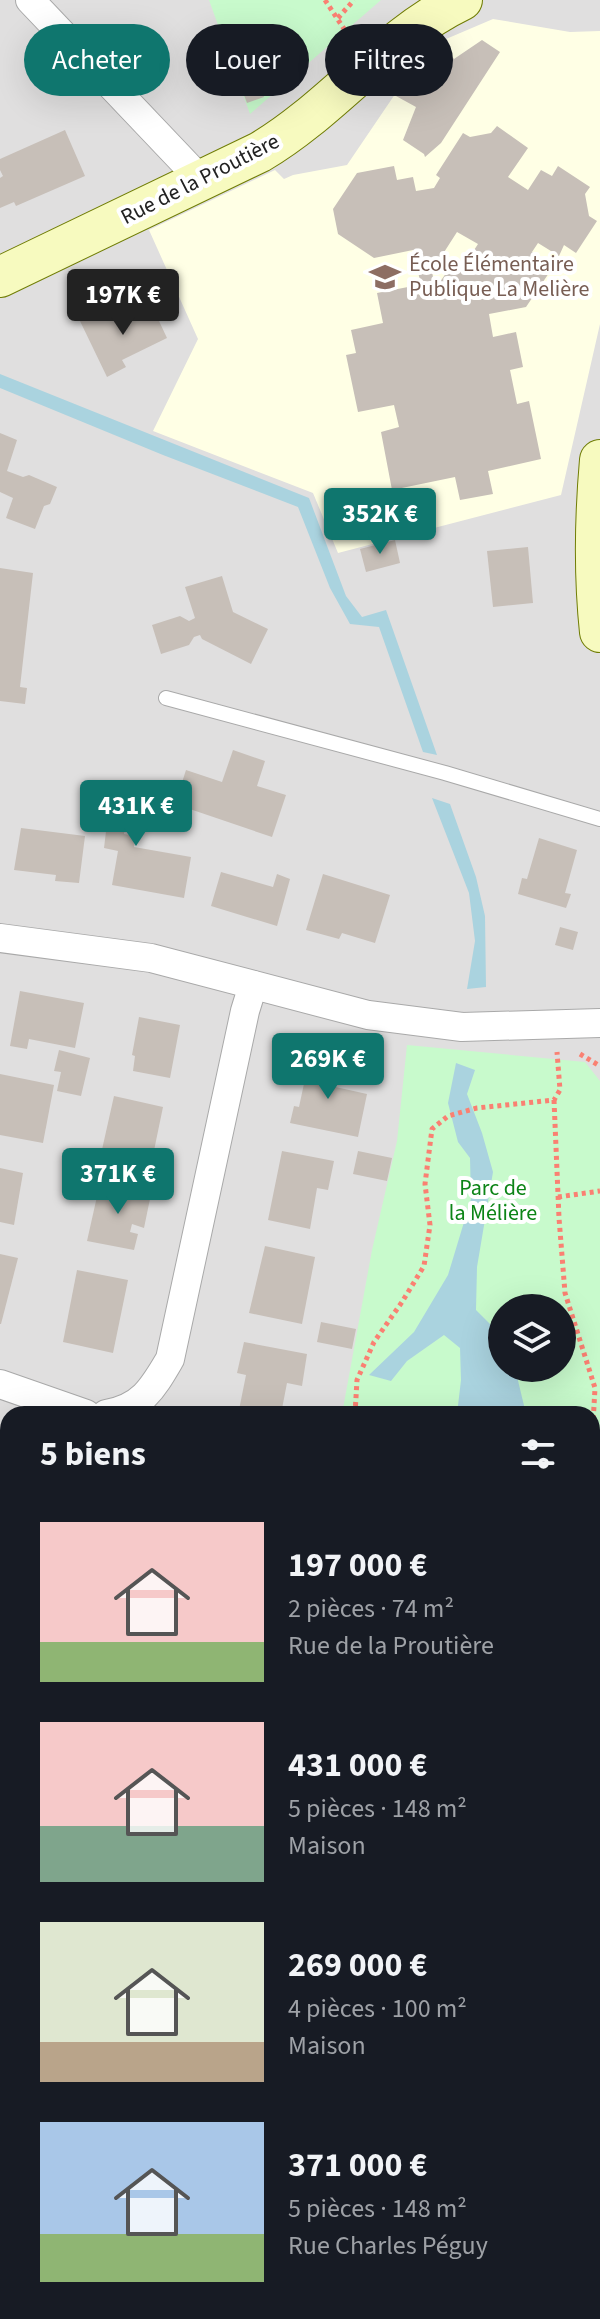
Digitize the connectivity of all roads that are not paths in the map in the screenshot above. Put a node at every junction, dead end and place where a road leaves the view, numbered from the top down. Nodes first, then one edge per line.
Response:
1 (30, 0) edge
2 (462, 0) edge
3 (201, 180) junction
4 (0, 277) edge
5 (600, 460) edge
6 (600, 632) edge
7 (166, 698) dead end
8 (600, 819) edge
9 (0, 938) edge
10 (253, 985) junction
11 (600, 1023) edge
12 (0, 1384) edge
13 (63, 1406) edge
14 (130, 1406) edge

1 - 3 street
2 - 3 street, Rue de la Proutière
3 - 4 street, Rue de la Proutière
5 - 6 street
7 - 8 lane
9 - 10 street
10 - 11 street
10 - 14 street
12 - 13 street

